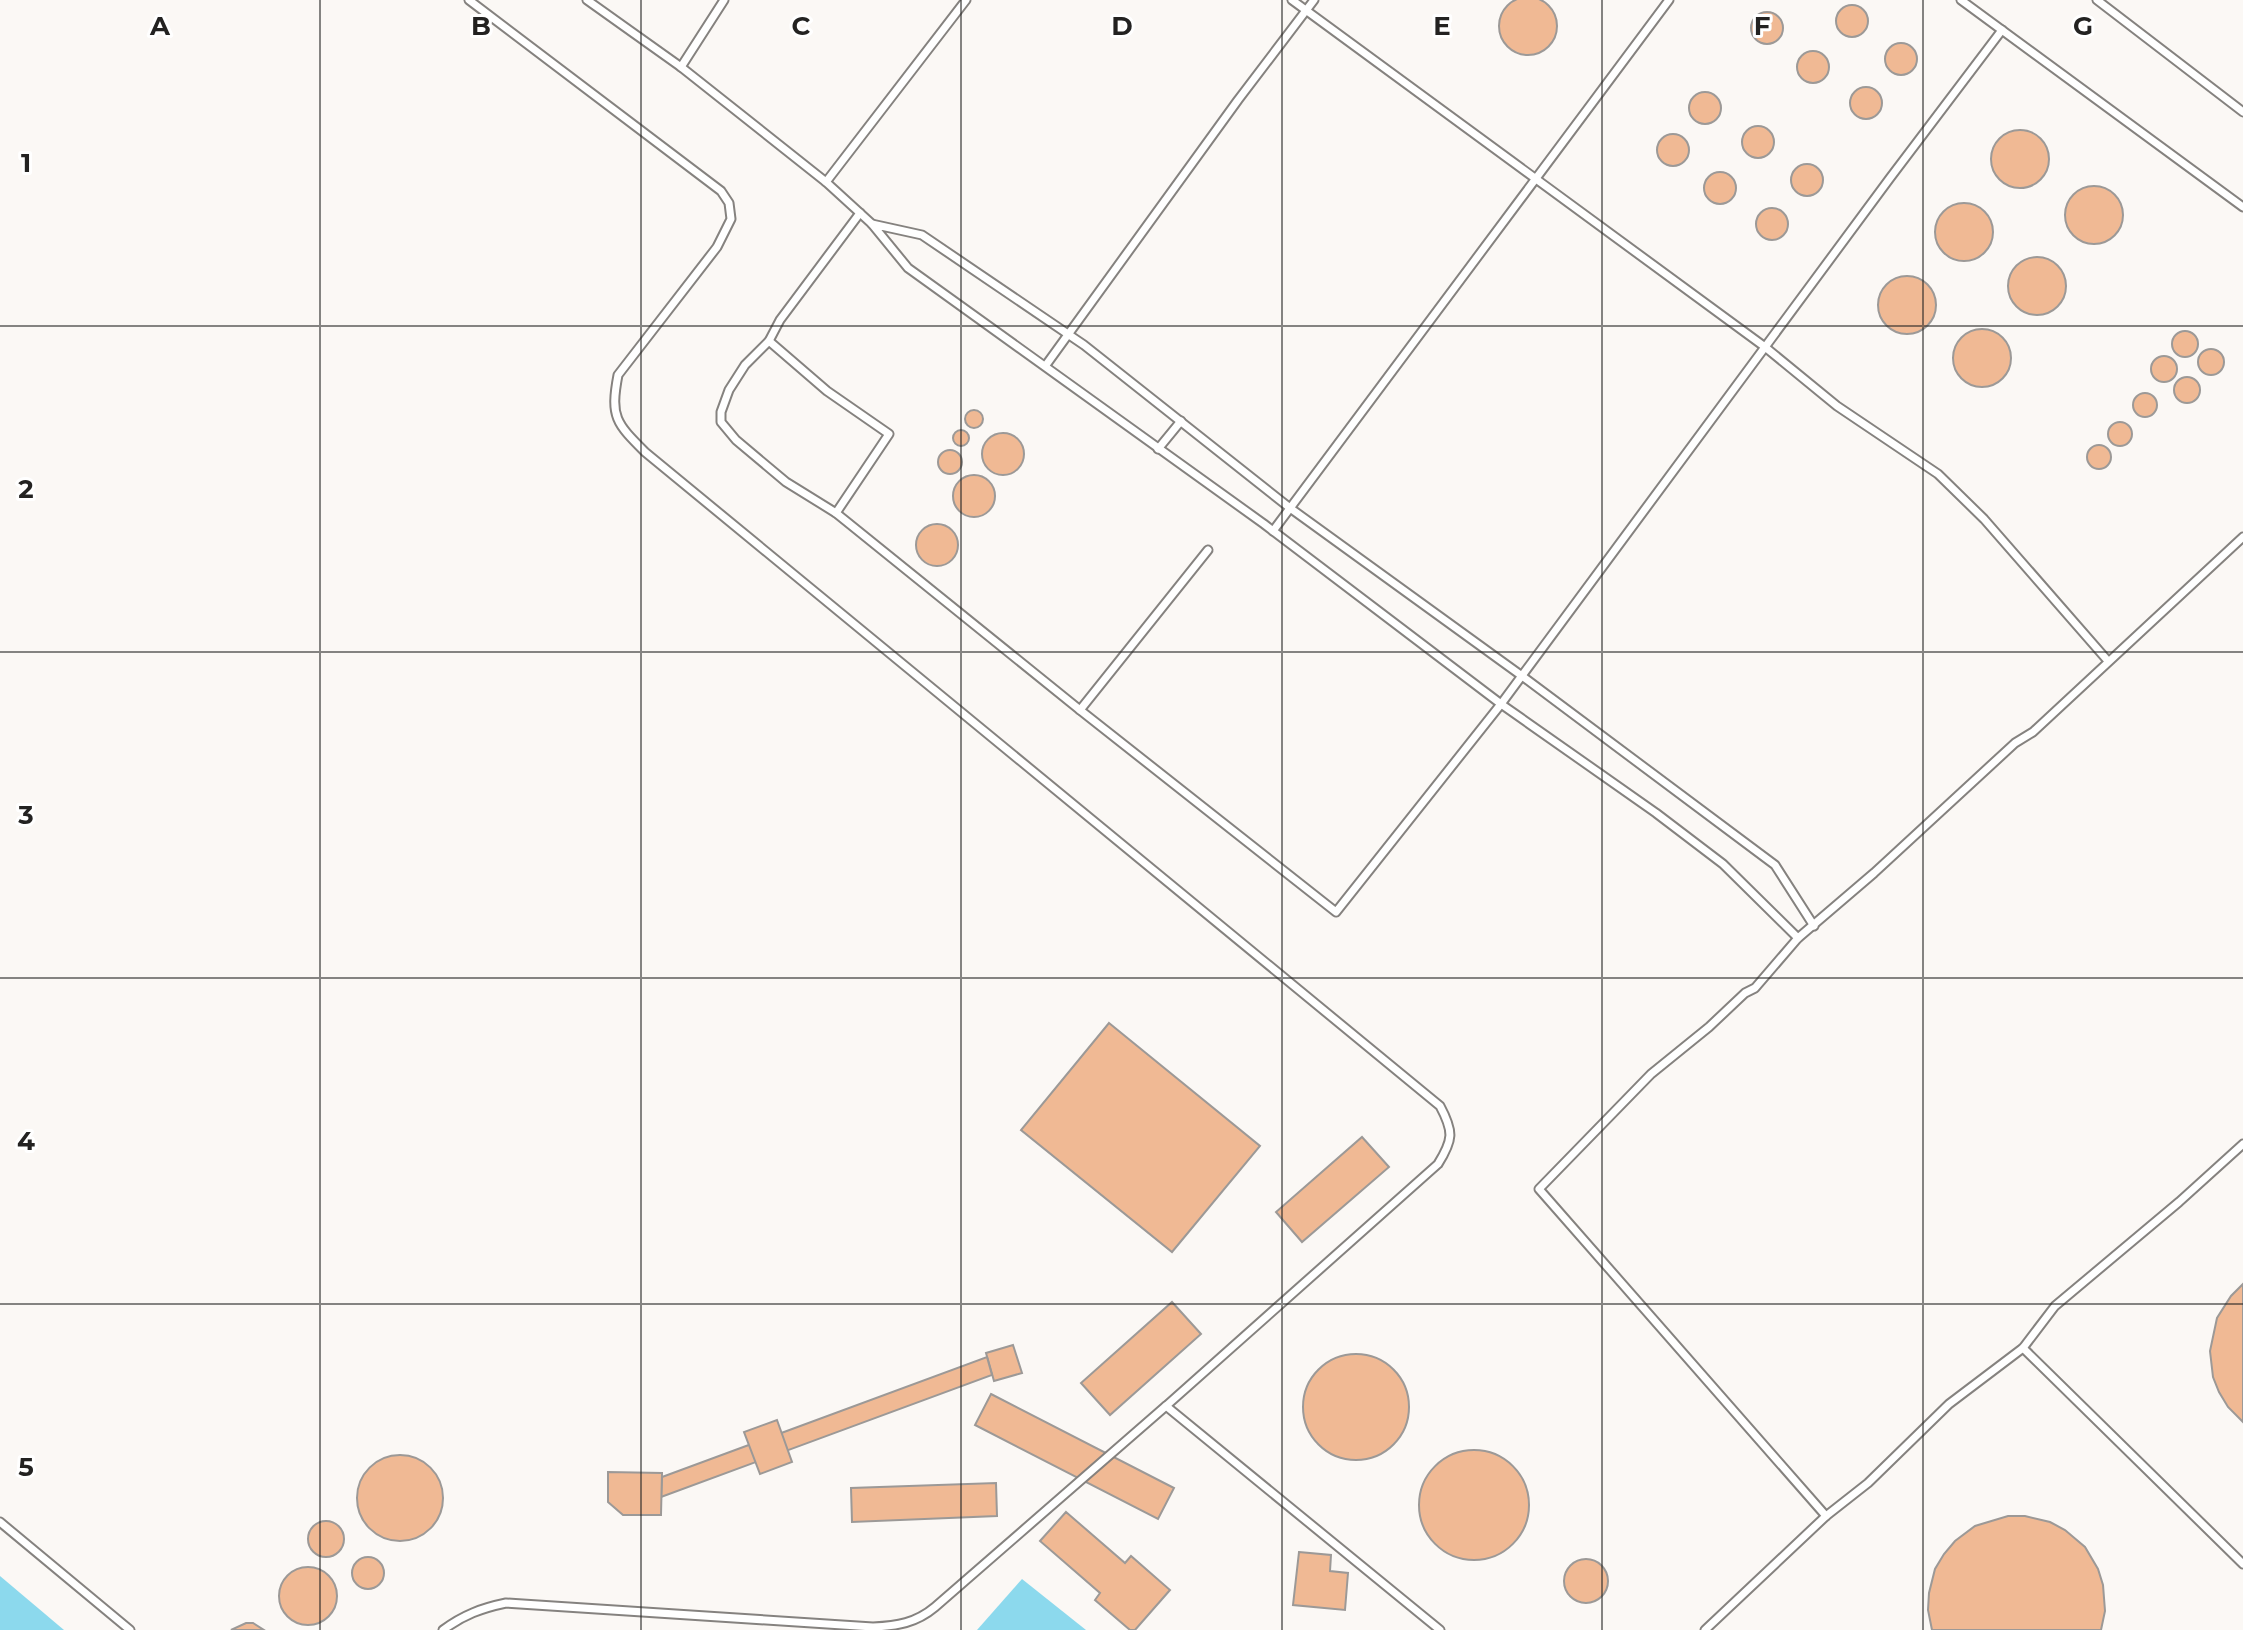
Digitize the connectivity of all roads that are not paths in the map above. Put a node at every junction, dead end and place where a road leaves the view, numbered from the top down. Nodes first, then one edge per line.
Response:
1 (469, 0) edge
2 (587, 0) edge
3 (724, 0) edge
4 (966, 0) edge
5 (1292, 0) edge
6 (1314, 0) edge
7 (1669, 0) edge
8 (1961, 0) edge
9 (2097, 0) edge
10 (1306, 11) junction
11 (2002, 30) junction
12 (681, 67) junction
13 (2243, 112) edge
14 (1535, 181) junction
15 (826, 182) junction
16 (2243, 207) edge
17 (860, 213) junction
18 (872, 224) junction
19 (1068, 334) junction
20 (769, 341) junction
21 (1765, 347) junction
22 (1046, 365) junction
23 (1181, 421) junction
24 (1158, 449) junction
25 (1290, 508) junction
26 (836, 513) junction
27 (1273, 531) junction
28 (2243, 537) edge
29 (1208, 550) dead end
30 (2108, 661) junction
31 (1522, 676) junction
32 (1501, 704) junction
33 (1080, 710) junction
34 (1814, 926) junction
35 (1798, 938) junction
36 (2243, 1144) edge
37 (2023, 1348) junction
38 (1166, 1406) junction
39 (1826, 1516) junction
40 (0, 1522) edge
41 (2243, 1564) edge
42 (130, 1630) edge
43 (443, 1630) edge
44 (1440, 1630) edge
45 (1705, 1630) edge

1 - 38 lane
2 - 12 lane
3 - 12 lane
4 - 15 lane
5 - 10 lane
6 - 10 lane
7 - 14 lane
8 - 11 lane
9 - 13 lane
10 - 14 lane
10 - 19 lane
11 - 16 lane
11 - 21 lane
12 - 15 lane
14 - 21 lane
14 - 25 lane
15 - 17 lane
17 - 18 lane
17 - 20 lane
18 - 19 lane
18 - 22 lane
19 - 22 lane
19 - 23 lane
20 - 26 lane
20 - 26 lane
21 - 30 lane
21 - 31 lane
22 - 24 lane
23 - 24 lane
23 - 25 lane
24 - 27 lane
25 - 27 lane
25 - 31 lane
26 - 33 lane
27 - 32 lane
28 - 30 lane
29 - 33 lane
30 - 34 lane
31 - 32 lane
31 - 34 lane
32 - 33 lane
32 - 35 lane
34 - 35 lane
35 - 39 lane
36 - 37 lane
37 - 39 lane
37 - 41 lane
38 - 43 lane
38 - 44 lane
39 - 45 lane
40 - 42 lane

